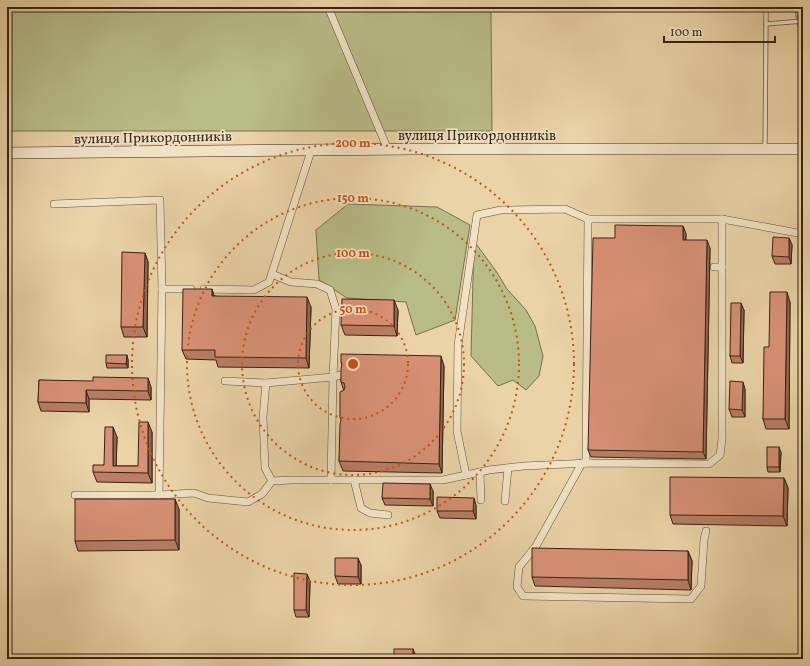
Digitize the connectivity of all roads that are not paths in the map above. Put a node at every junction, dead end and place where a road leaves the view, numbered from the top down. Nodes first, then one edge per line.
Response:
1 (328, 7) edge
2 (766, 7) edge
3 (803, 21) edge
4 (766, 24) junction
5 (765, 149) junction
6 (803, 149) edge
7 (311, 150) junction
8 (388, 150) junction
9 (7, 153) edge
10 (54, 204) dead end
11 (722, 219) junction
12 (588, 220) junction
13 (803, 234) edge
14 (714, 267) dead end
15 (722, 267) junction
16 (272, 274) junction
17 (162, 289) junction
18 (341, 374) edge
19 (333, 377) junction
20 (225, 381) dead end
21 (266, 383) junction
22 (340, 430) edge
23 (332, 431) junction
24 (584, 463) junction
25 (508, 468) junction
26 (480, 472) junction
27 (466, 475) junction
28 (331, 480) junction
29 (354, 480) junction
30 (272, 482) junction
31 (160, 495) junction
32 (75, 496) dead end
33 (481, 500) dead end
34 (505, 501) dead end
35 (388, 515) dead end
36 (706, 531) dead end

1 - 8 street
2 - 4 lane
3 - 4 lane
4 - 5 lane
5 - 6 street, вулиця Прикордонників
5 - 8 street, вулиця Прикордонників
7 - 8 street, вулиця Прикордонників
7 - 9 street, вулиця Прикордонників
7 - 16 street
10 - 17 street
11 - 12 street
11 - 13 street
11 - 15 street
12 - 24 street
12 - 27 street
14 - 15 street
15 - 24 street
16 - 17 street
16 - 19 street
17 - 31 street
18 - 19 street
19 - 21 street
19 - 23 street
20 - 21 street
21 - 30 street
22 - 23 street
23 - 28 street
24 - 25 street
24 - 36 street
25 - 26 street
25 - 34 street
26 - 27 street
26 - 33 street
27 - 29 street
28 - 29 street
28 - 30 street
29 - 35 street
30 - 31 street
31 - 32 street

